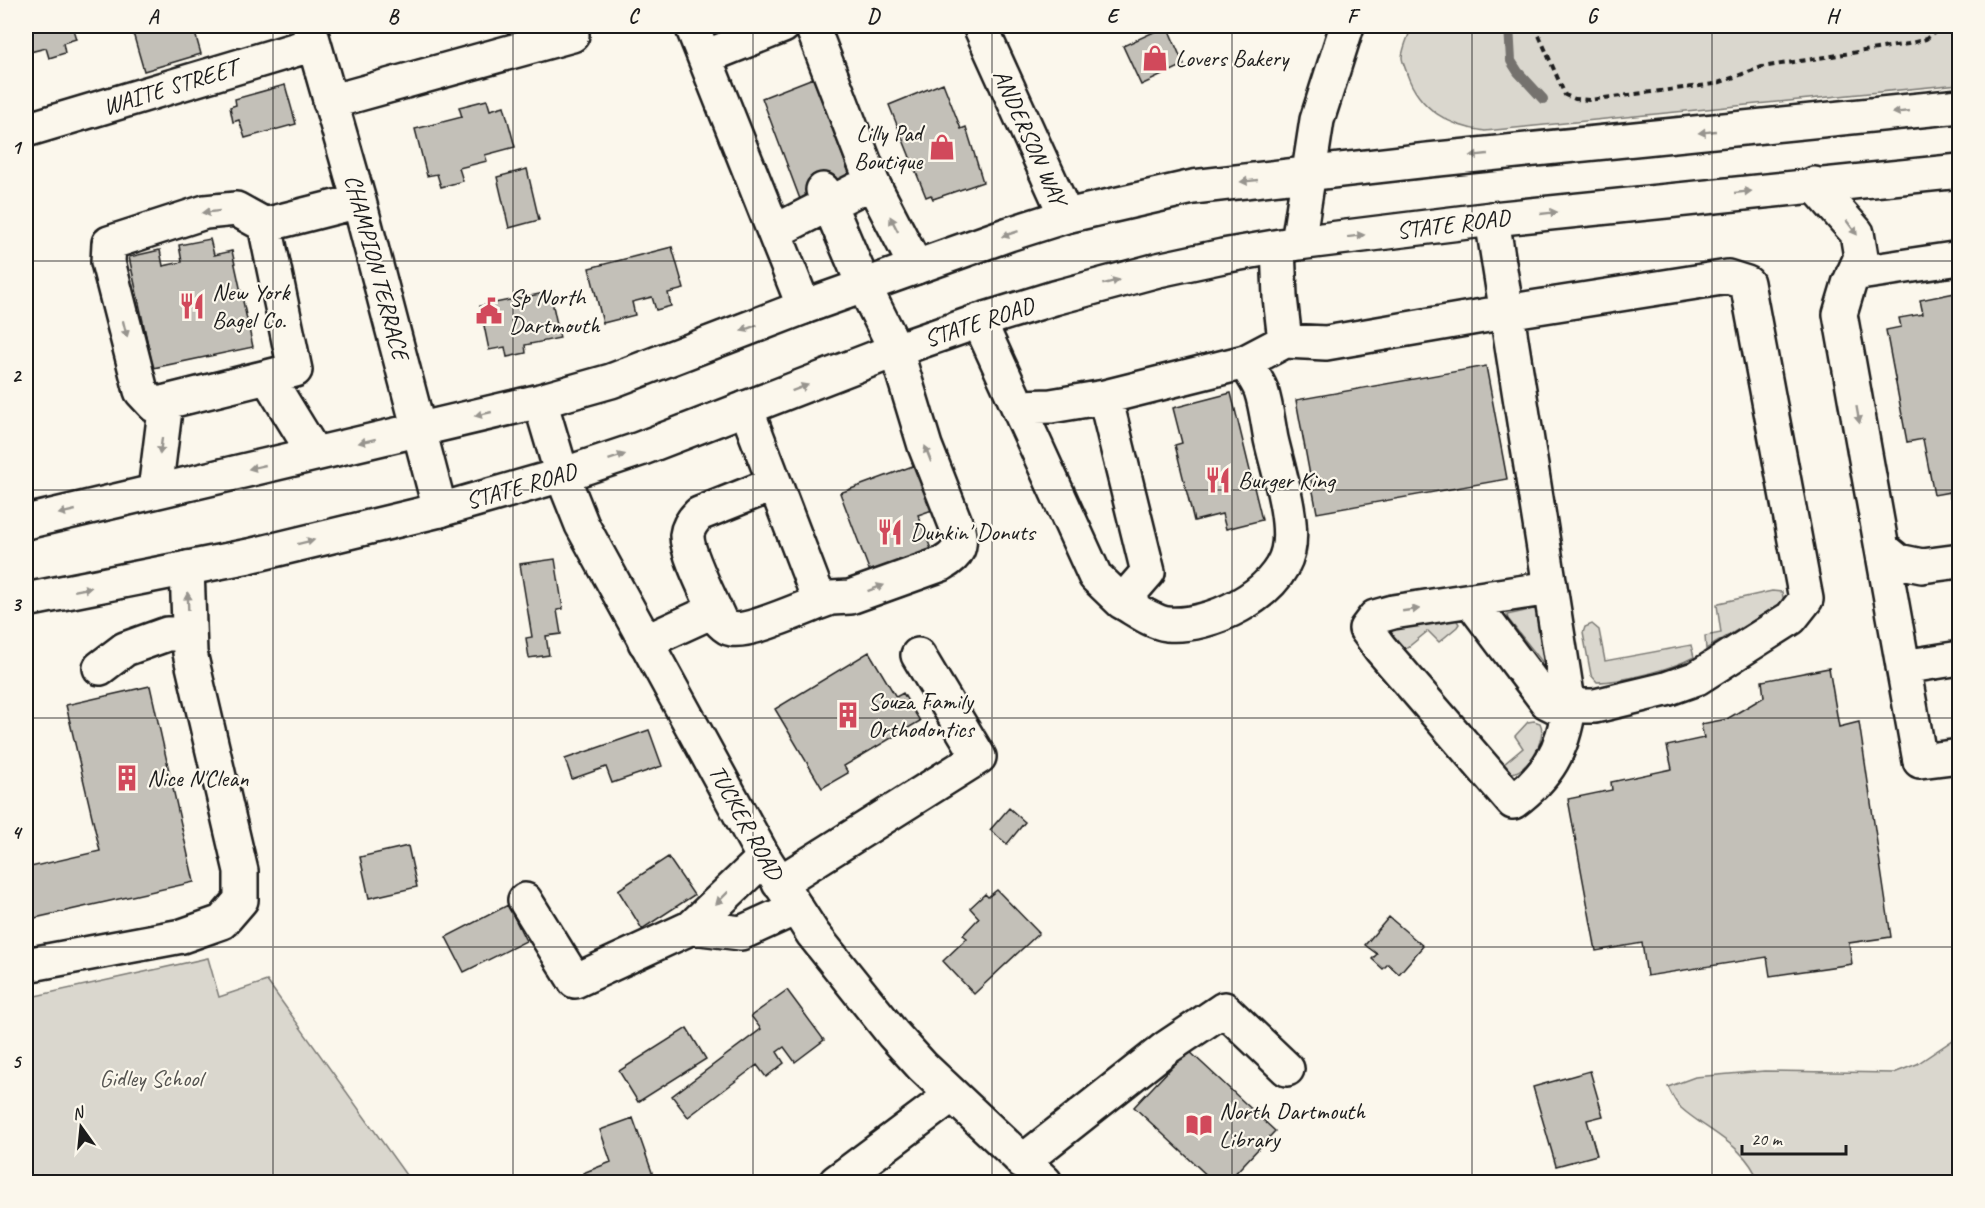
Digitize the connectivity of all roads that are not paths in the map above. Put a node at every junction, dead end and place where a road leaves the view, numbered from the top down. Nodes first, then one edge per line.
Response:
1 (692, 26) edge
2 (783, 26) edge
3 (812, 26) edge
4 (980, 26) edge
5 (1347, 26) edge
6 (311, 35) edge
7 (572, 35) dead end
8 (705, 57) junction
9 (330, 102) junction
10 (1959, 106) edge
11 (26, 130) edge
12 (1959, 171) edge
13 (1308, 174) junction
14 (872, 182) junction
15 (1814, 184) junction
16 (826, 197) junction
17 (360, 201) junction
18 (1066, 216) junction
19 (1492, 219) junction
20 (265, 225) junction
21 (774, 232) junction
22 (1288, 245) junction
23 (1959, 258) edge
24 (916, 267) junction
25 (1853, 274) junction
26 (864, 286) junction
27 (804, 307) junction
28 (1506, 312) junction
29 (979, 321) junction
30 (1285, 341) junction
31 (896, 350) junction
32 (1245, 362) junction
33 (268, 378) junction
34 (1105, 397) junction
35 (540, 400) junction
36 (160, 404) junction
37 (1019, 407) junction
38 (746, 408) junction
39 (420, 429) junction
40 (314, 453) junction
41 (562, 475) junction
42 (774, 484) junction
43 (155, 490) junction
44 (440, 510) junction
45 (26, 522) edge
46 (1882, 548) junction
47 (1959, 561) edge
48 (187, 568) junction
49 (1550, 588) junction
50 (26, 600) edge
51 (1471, 601) junction
52 (820, 602) junction
53 (1128, 605) junction
54 (715, 610) junction
55 (189, 634) junction
56 (645, 642) junction
57 (918, 655) dead end
58 (1959, 658) edge
59 (1903, 667) junction
60 (100, 668) dead end
61 (1569, 707) junction
62 (1959, 756) edge
63 (780, 883) junction
64 (525, 900) dead end
65 (692, 927) junction
66 (26, 965) edge
67 (1287, 1069) dead end
68 (952, 1095) junction
69 (1034, 1172) edge
70 (836, 1182) edge

1 - 8 main road
2 - 8 main road
3 - 14 main road
4 - 18 main road, ANDERSON WAY
5 - 13 main road
6 - 9 main road, CHAMPION TERRACE
6 - 11 main road, WAITE STREET
7 - 9 main road
8 - 21 main road
9 - 17 main road, CHAMPION TERRACE
10 -> 13 main road
12 - 15 main road, STATE ROAD
13 -> 18 main road
13 - 22 main road
14 - 16 main road
24 -> 14 main road
19 -> 15 main road, STATE ROAD
15 -> 25 main road
16 - 21 main road
16 - 26 main road
17 - 20 main road
17 - 39 main road, CHAMPION TERRACE
18 -> 24 main road
22 -> 19 main road, STATE ROAD
19 - 28 main road
20 - 33 main road
20 -> 36 main road
21 - 27 main road
29 -> 22 main road, STATE ROAD
22 - 30 main road
23 - 25 main road
24 - 26 main road
25 -> 46 main road
26 - 27 main road
26 - 31 main road
27 -> 35 main road
28 - 30 main road
28 - 49 main road
28 - 61 main road
29 - 31 main road, STATE ROAD
29 - 37 main road
30 - 32 main road
38 -> 31 main road, STATE ROAD
52 -> 31 main road
32 - 34 main road
32 - 53 main road
33 - 36 main road
33 - 40 main road
34 - 37 main road
34 - 53 main road
35 -> 39 main road
35 - 41 main road, TUCKER ROAD
36 -> 43 main road
37 - 53 main road
41 -> 38 main road, STATE ROAD
38 - 42 main road
39 -> 40 main road
39 - 44 main road, CHAMPION TERRACE
40 -> 43 main road
41 - 44 main road, STATE ROAD
41 - 56 main road, TUCKER ROAD
42 - 52 main road
42 - 54 main road
43 -> 45 main road
48 -> 44 main road, STATE ROAD
46 - 47 main road
46 - 59 main road
50 -> 48 main road, STATE ROAD
55 -> 48 main road
49 - 51 main road
49 - 61 main road
51 - 61 main road
61 -> 51 main road
52 - 54 main road
54 - 56 main road
55 - 60 main road
55 - 66 main road
56 - 63 main road, TUCKER ROAD
57 - 63 main road
58 - 59 main road
59 - 62 main road
63 -> 65 main road
63 - 65 main road
63 - 68 main road, TUCKER ROAD
64 - 65 main road
67 - 69 main road
68 - 69 main road, TUCKER ROAD
68 - 70 main road

